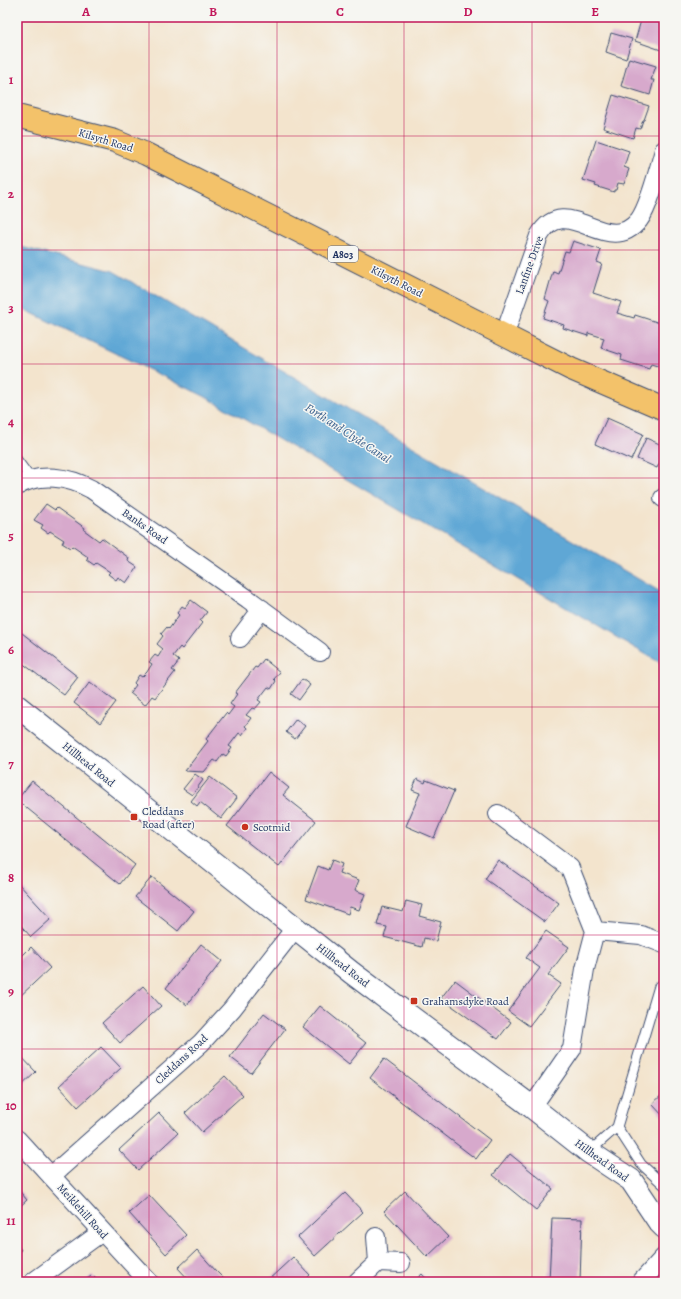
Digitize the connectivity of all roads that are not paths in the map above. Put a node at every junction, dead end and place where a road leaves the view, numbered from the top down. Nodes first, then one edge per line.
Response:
1 (17, 116) edge
2 (664, 150) edge
3 (504, 336) junction
4 (664, 409) edge
5 (17, 460) edge
6 (24, 483) edge
7 (262, 609) junction
8 (240, 638) dead end
9 (320, 652) dead end
10 (17, 706) edge
11 (498, 814) dead end
12 (296, 927) junction
13 (595, 931) junction
14 (664, 944) edge
15 (659, 986) dead end
16 (532, 1107) junction
17 (617, 1128) junction
18 (17, 1139) edge
19 (588, 1152) junction
20 (51, 1176) junction
21 (664, 1185) edge
22 (664, 1227) edge
23 (102, 1232) junction
24 (376, 1237) dead end
25 (664, 1258) edge
26 (378, 1262) junction
27 (401, 1263) dead end
28 (33, 1282) edge
29 (149, 1282) edge
30 (356, 1282) edge
31 (641, 1282) edge

1 - 3 main road, Kilsyth Road / A803
2 - 3 street, Lanfine Drive
3 - 4 main road, Kilsyth Road / A803
5 - 6 lane
6 - 7 street, Banks Road
7 - 8 street
7 - 9 street, Banks Road
10 - 12 street, Hillhead Road
11 - 13 street
12 - 16 street, Hillhead Road
12 - 20 street, Cleddans Road
13 - 14 street
13 - 16 street
15 - 17 lane
16 - 19 street, Hillhead Road
17 - 19 lane
17 - 21 lane
18 - 20 street, Meiklehill Road
19 - 22 street, Hillhead Road
20 - 23 street, Meiklehill Road
23 - 28 street
23 - 29 street, Meiklehill Road
24 - 26 street
25 - 31 street
26 - 27 street
26 - 30 street

